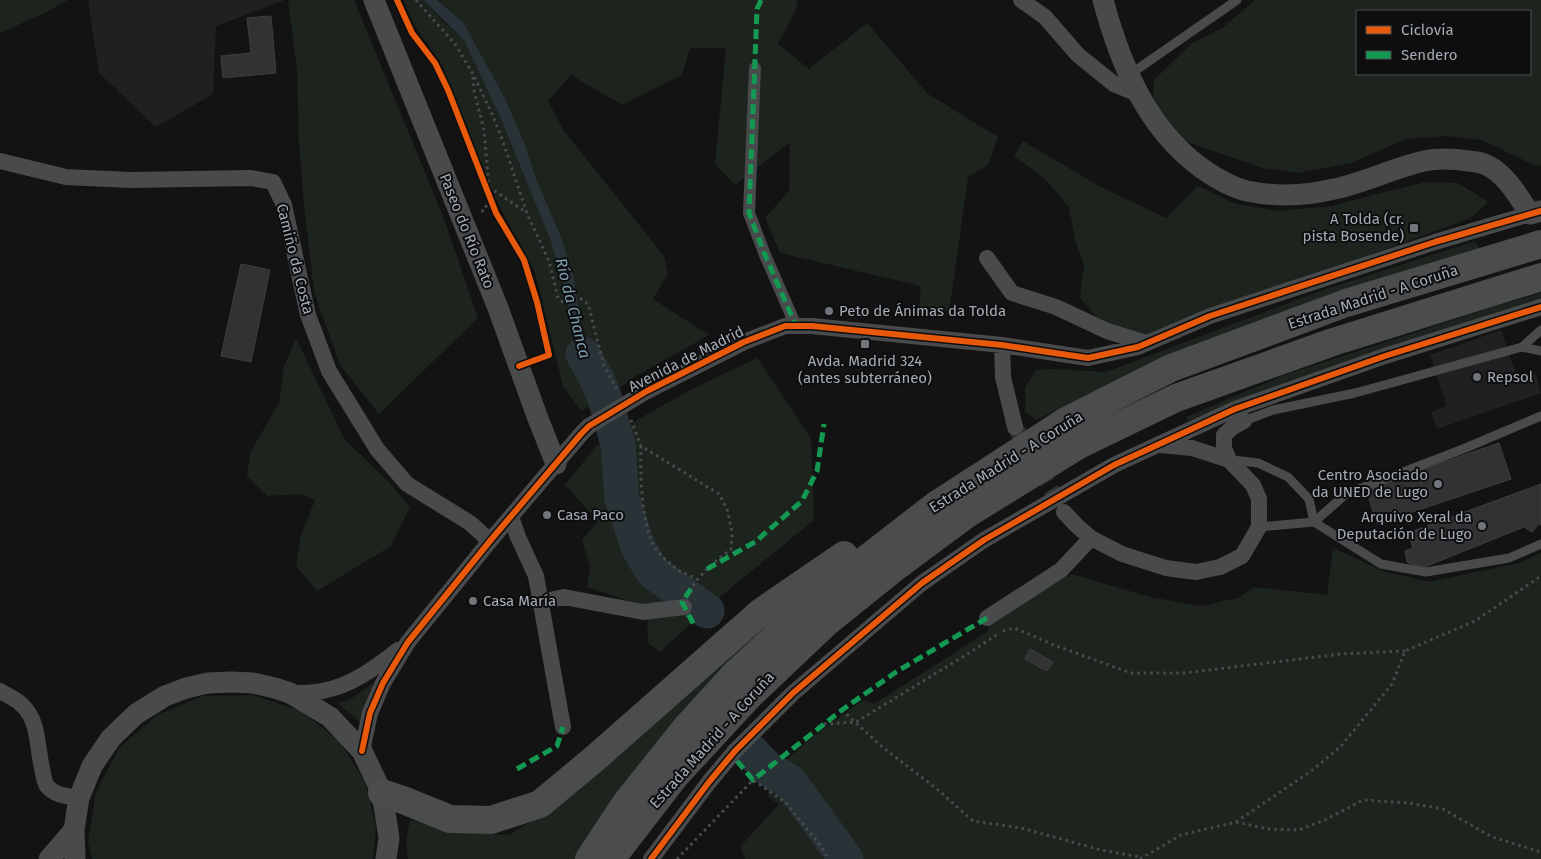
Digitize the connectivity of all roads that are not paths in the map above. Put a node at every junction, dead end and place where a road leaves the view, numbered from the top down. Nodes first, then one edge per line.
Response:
1 (374, 0) edge
2 (1021, 0) edge
3 (1103, 0) edge
4 (1238, 0) edge
5 (755, 68) dead end
6 (1134, 85) junction
7 (0, 161) edge
8 (1535, 212) edge
9 (1541, 244) edge
10 (986, 258) dead end
11 (1541, 277) edge
12 (1541, 307) edge
13 (796, 326) junction
14 (1541, 330) edge
15 (1146, 343) junction
16 (1002, 345) junction
17 (1522, 347) junction
18 (1541, 351) edge
19 (1240, 415) junction
20 (1541, 416) edge
21 (1066, 421) junction
22 (1015, 427) tunnel mouth
23 (1157, 444) junction
24 (1229, 460) junction
25 (556, 464) junction
26 (1064, 512) tunnel mouth
27 (511, 517) junction
28 (1314, 522) junction
29 (1259, 527) junction
30 (1092, 538) junction
31 (490, 541) junction
32 (1541, 544) edge
33 (540, 602) junction
34 (684, 607) dead end
35 (987, 618) dead end
36 (408, 642) junction
37 (0, 692) edge
38 (290, 693) junction
39 (563, 727) dead end
40 (362, 751) junction
41 (382, 793) junction
42 (79, 798) junction
43 (74, 830) junction
44 (388, 849) edge
45 (49, 859) edge
46 (75, 859) edge
47 (395, 859) edge
48 (589, 859) edge
49 (611, 859) edge
50 (651, 859) edge

1 - 25 street, Paseo do Río Rato
2 - 6 street
3 - 6 street
4 - 6 lane
5 - 13 street
6 - 8 street
7 - 31 street, Camiño da Costa
8 - 15 street, Avenida de Madrid
9 - 21 highway, Estrada Madrid - A Coruña
10 - 15 street
11 - 49 highway, Estrada Madrid - A Coruña
12 - 19 street
13 - 16 street, Avenida de Madrid
13 - 25 street, Avenida de Madrid, bridge
14 - 17 lane
15 - 16 street, Avenida de Madrid
16 - 22 street
17 - 18 lane
17 - 19 lane
19 - 23 street
19 - 24 street
20 - 28 lane
21 - 41 highway
21 - 48 highway, Estrada Madrid - A Coruña
23 - 24 street
23 - 50 street
24 - 28 lane
24 - 29 street
25 - 27 street, Avenida de Madrid
26 - 30 street
27 - 31 street, Avenida de Madrid
27 - 33 street
28 - 29 lane
28 - 32 lane
29 - 30 street
30 - 35 street
31 - 36 street, Avenida de Madrid
33 - 34 street
33 - 39 street
36 - 38 street, Avenida de Madrid
36 - 40 street, Avenida de Madrid
37 - 42 street
38 - 40 street
38 - 42 street
40 - 41 street
41 - 44 street
42 - 43 street
43 - 45 street
43 - 46 street
44 - 47 street

